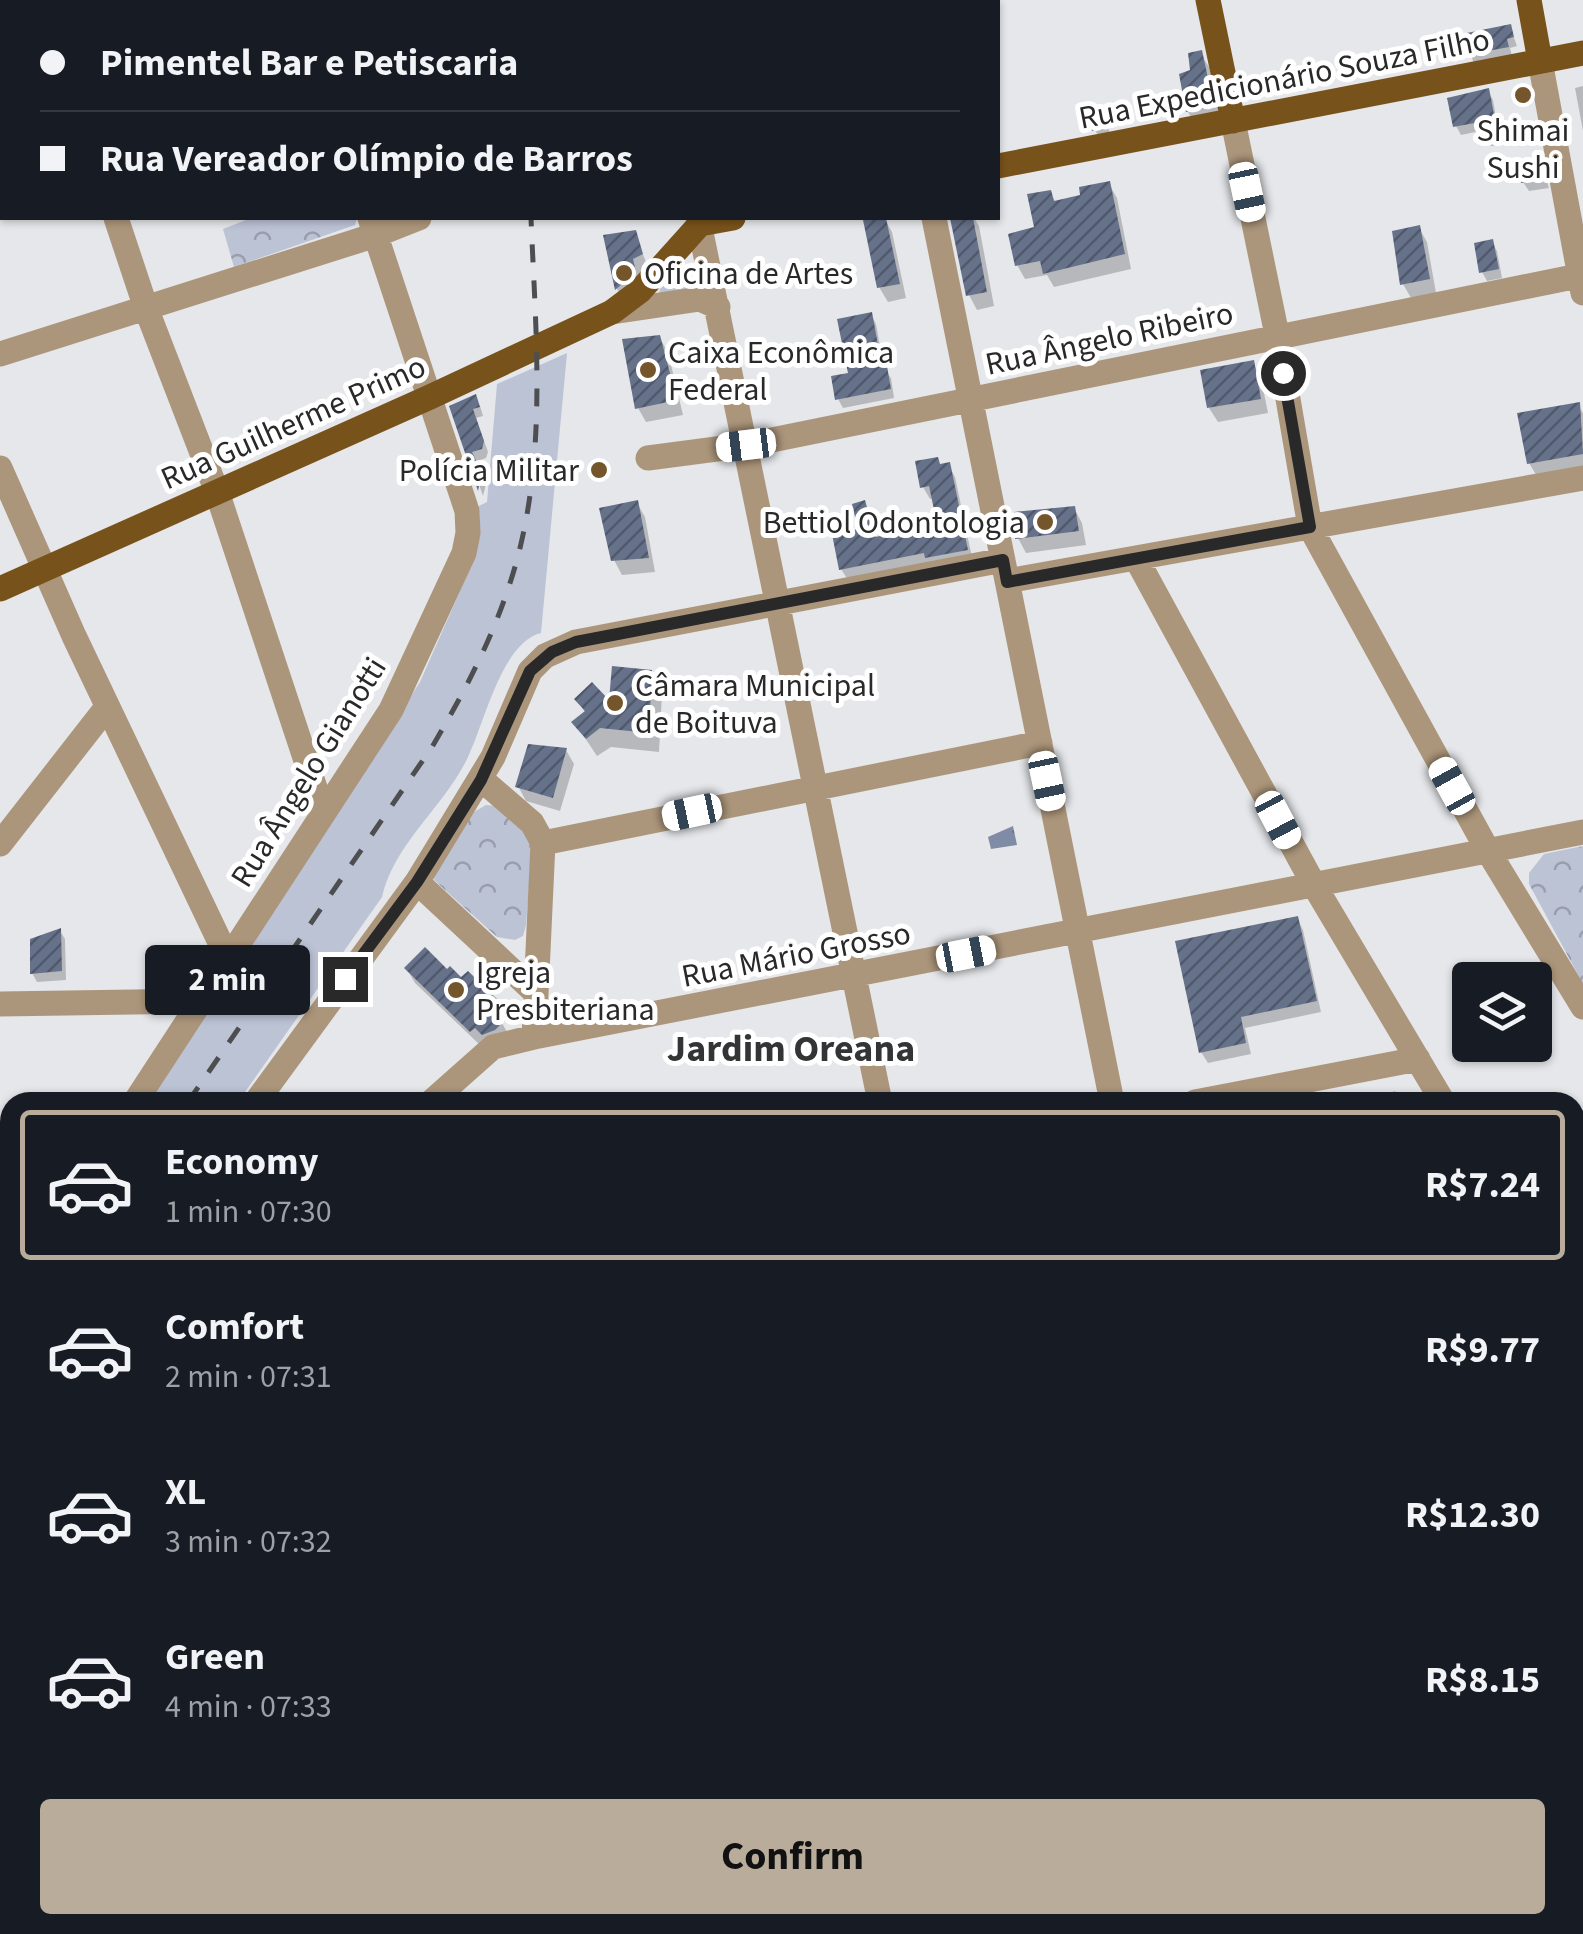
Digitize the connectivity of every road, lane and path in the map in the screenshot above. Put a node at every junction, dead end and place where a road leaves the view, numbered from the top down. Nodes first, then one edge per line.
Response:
1 (1208, 0) edge
2 (1528, 0) edge
3 (1583, 53) edge
4 (1540, 61) junction
5 (1232, 121) junction
6 (1000, 166) edge
7 (117, 220) edge
8 (407, 220) edge
9 (934, 220) edge
10 (699, 221) edge
11 (373, 226) edge
12 (1582, 281) edge
13 (718, 307) junction
14 (146, 308) junction
15 (612, 312) junction
16 (1276, 335) junction
17 (0, 354) edge
18 (430, 397) junction
19 (972, 400) junction
20 (746, 445) junction
21 (648, 458) dead end
22 (0, 468) edge
23 (1583, 478) edge
24 (217, 492) junction
25 (1310, 527) junction
26 (1136, 558) junction
27 (44, 569) junction
28 (1005, 571) junction
29 (0, 588) edge
30 (778, 604) junction
31 (107, 706) junction
32 (1040, 743) junction
33 (481, 780) junction
34 (816, 788) junction
35 (323, 812) junction
36 (1583, 832) edge
37 (542, 843) junction
38 (0, 844) edge
39 (1488, 851) junction
40 (417, 882) junction
41 (1314, 885) junction
42 (1078, 932) junction
43 (229, 960) junction
44 (854, 976) junction
45 (535, 992) junction
46 (200, 1002) junction
47 (0, 1004) edge
48 (1583, 1006) edge
49 (534, 1037) junction
50 (1418, 1059) junction
51 (142, 1092) edge
52 (263, 1092) edge
53 (442, 1092) edge
54 (878, 1092) edge
55 (1110, 1092) edge
56 (1246, 1092) edge
57 (1437, 1092) edge

1 - 5 main road
2 - 4 main road
3 - 4 main road, Rua Expedicionário Souza Filho
4 - 5 main road, Rua Expedicionário Souza Filho
4 - 12 street
5 - 6 main road, Rua Expedicionário Souza Filho
5 - 16 street
7 - 14 street
8 - 11 street
9 - 19 street
10 - 13 street
10 - 15 main road, Rua Guilherme Primo
11 - 14 street
11 - 18 street, Rua Ângelo Gianotti
12 - 16 street, Rua Ângelo Ribeiro
13 - 15 street
13 - 20 street
14 - 17 street
14 - 24 street
15 - 18 main road, Rua Guilherme Primo
16 - 19 street, Rua Ângelo Ribeiro
16 - 25 street
18 - 24 main road, Rua Guilherme Primo
18 - 35 street, Rua Ângelo Gianotti
19 - 20 street, Rua Ângelo Ribeiro
19 - 28 street
20 - 21 street, Rua Ângelo Ribeiro
20 - 30 street
22 - 27 street
23 - 25 street
24 - 27 main road, Rua Guilherme Primo
24 - 35 street
25 - 26 street
25 - 39 street
26 - 28 street
26 - 41 street
27 - 29 main road, Rua Guilherme Primo
27 - 31 street
28 - 30 street
28 - 32 street
30 - 33 street
30 - 34 street
31 - 38 street
31 - 43 street
32 - 34 street
32 - 42 street
33 - 37 street
33 - 40 street
34 - 37 street
34 - 44 street
35 - 43 street, Rua Ângelo Gianotti
36 - 39 street, Rua Mário Grosso
37 - 45 street
39 - 41 street, Rua Mário Grosso
39 - 48 street
40 - 45 street
40 - 52 street
41 - 42 street, Rua Mário Grosso
41 - 50 street
42 - 44 street, Rua Mário Grosso
42 - 55 street
43 - 46 street, Rua Ângelo Gianotti
44 - 49 street, Rua Mário Grosso
44 - 54 street
45 - 49 street
46 - 47 street
46 - 51 street, Rua Ângelo Gianotti
49 - 53 street, Rua Mário Grosso
50 - 56 street
50 - 57 street

